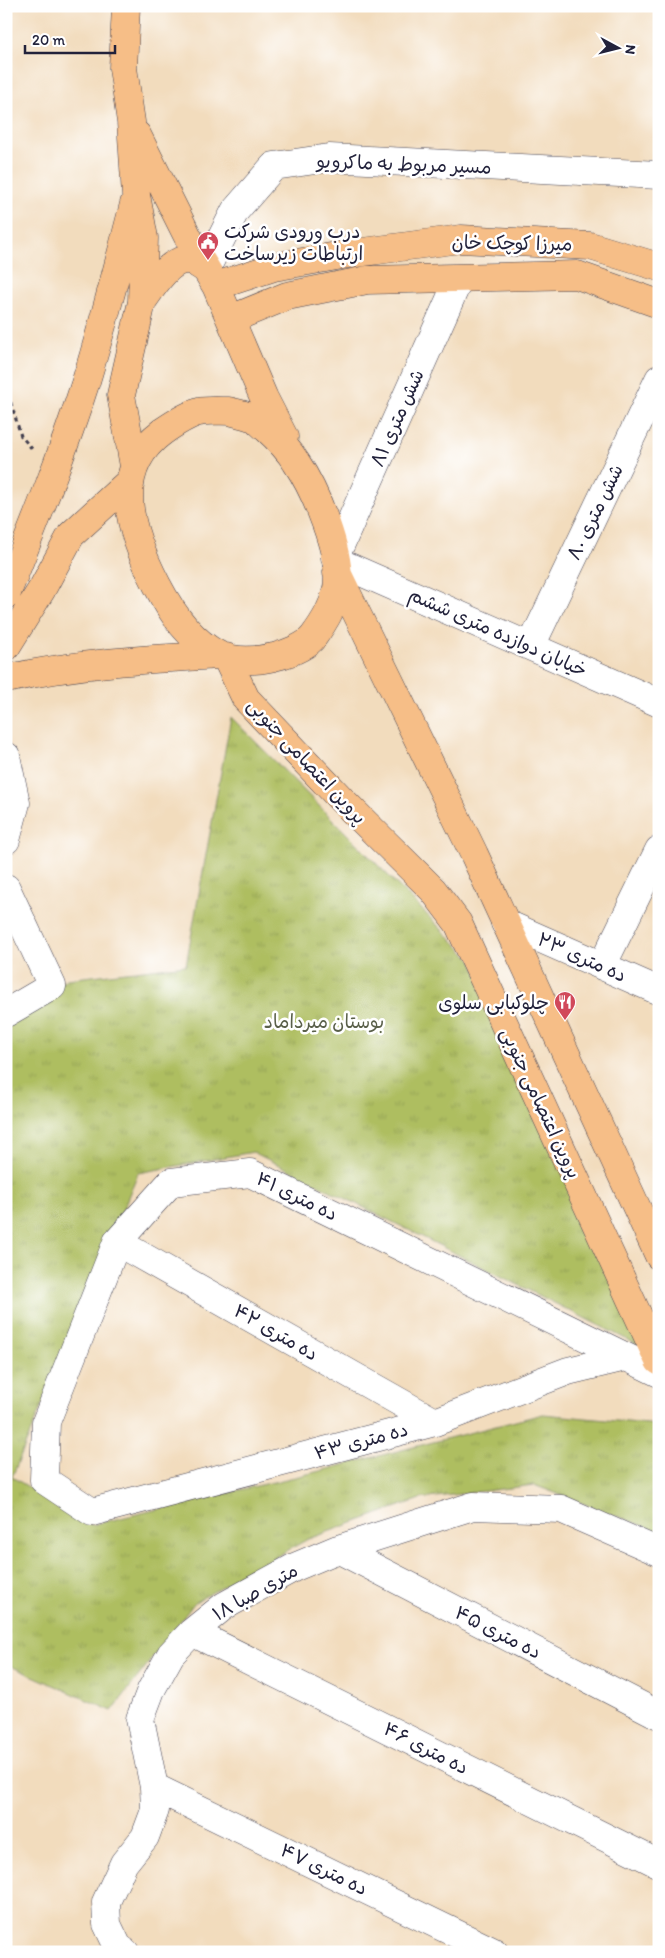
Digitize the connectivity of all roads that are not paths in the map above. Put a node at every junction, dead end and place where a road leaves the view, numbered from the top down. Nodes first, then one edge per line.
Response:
1 (126, 6) edge
2 (131, 122) junction
3 (659, 175) edge
4 (136, 195) junction
5 (659, 267) edge
6 (211, 278) junction
7 (458, 279) junction
8 (142, 302) junction
9 (659, 304) edge
10 (231, 319) junction
11 (659, 379) edge
12 (296, 461) junction
13 (132, 473) junction
14 (336, 564) junction
15 (6, 595) edge
16 (531, 646) junction
17 (6, 647) edge
18 (223, 656) junction
19 (6, 679) edge
20 (659, 703) edge
21 (6, 756) edge
22 (6, 840) edge
23 (659, 850) edge
24 (6, 888) edge
25 (506, 923) junction
26 (602, 966) junction
27 (659, 991) edge
28 (6, 1013) edge
29 (117, 1242) junction
30 (659, 1256) edge
31 (626, 1357) junction
32 (659, 1361) edge
33 (659, 1372) edge
34 (435, 1422) junction
35 (92, 1512) joint
36 (338, 1549) junction
37 (659, 1552) edge
38 (192, 1632) junction
39 (659, 1715) edge
40 (154, 1787) junction
41 (659, 1864) edge
42 (125, 1952) edge
43 (494, 1952) edge

1 - 2 main road
2 - 4 main road
2 - 6 main road
3 - 6 street, مسیر مربوط به ماکرویو
4 - 8 main road
4 - 15 main road
5 - 6 main road, میرزا کوچک خان
6 - 8 main road
6 - 10 main road
7 - 9 main road, میرزا کوچک خان
7 - 10 main road, میرزا کوچک خان
7 - 14 street, شش متری ۸۱
8 - 13 main road
10 - 12 main road
11 - 16 street, شش متری ۸۰
12 - 13 main road
12 - 14 main road
13 - 17 main road
13 - 18 main road
14 - 16 street, خیابان دوازده متری ششم
14 - 18 main road
14 - 25 main road
16 - 20 street, خیابان دوازده متری ششم
18 - 19 main road
18 - 32 main road, پروین اعتصامی جنوبی
21 - 22 street
23 - 26 street
24 - 28 street
25 - 26 street, ده متری ۲۳
25 - 30 main road
26 - 27 street, ده متری ۲۳
29 - 31 street, ده متری ۴۱
29 - 34 street, ده متری ۴۲
29 - 35 street, ده متری ۴۱
31 - 33 street, ده متری ۴۱
31 - 34 street, ده متری ۴۳
34 - 35 street, ده متری ۴۳
36 - 37 street, متری صبا ۱۸
36 - 38 street, متری صبا ۱۸
36 - 39 street, ده متری ۴۵
38 - 40 street, متری صبا ۱۸
38 - 41 street, ده متری ۴۶
40 - 42 street, متری صبا ۱۸
40 - 43 street, ده متری ۴۷

